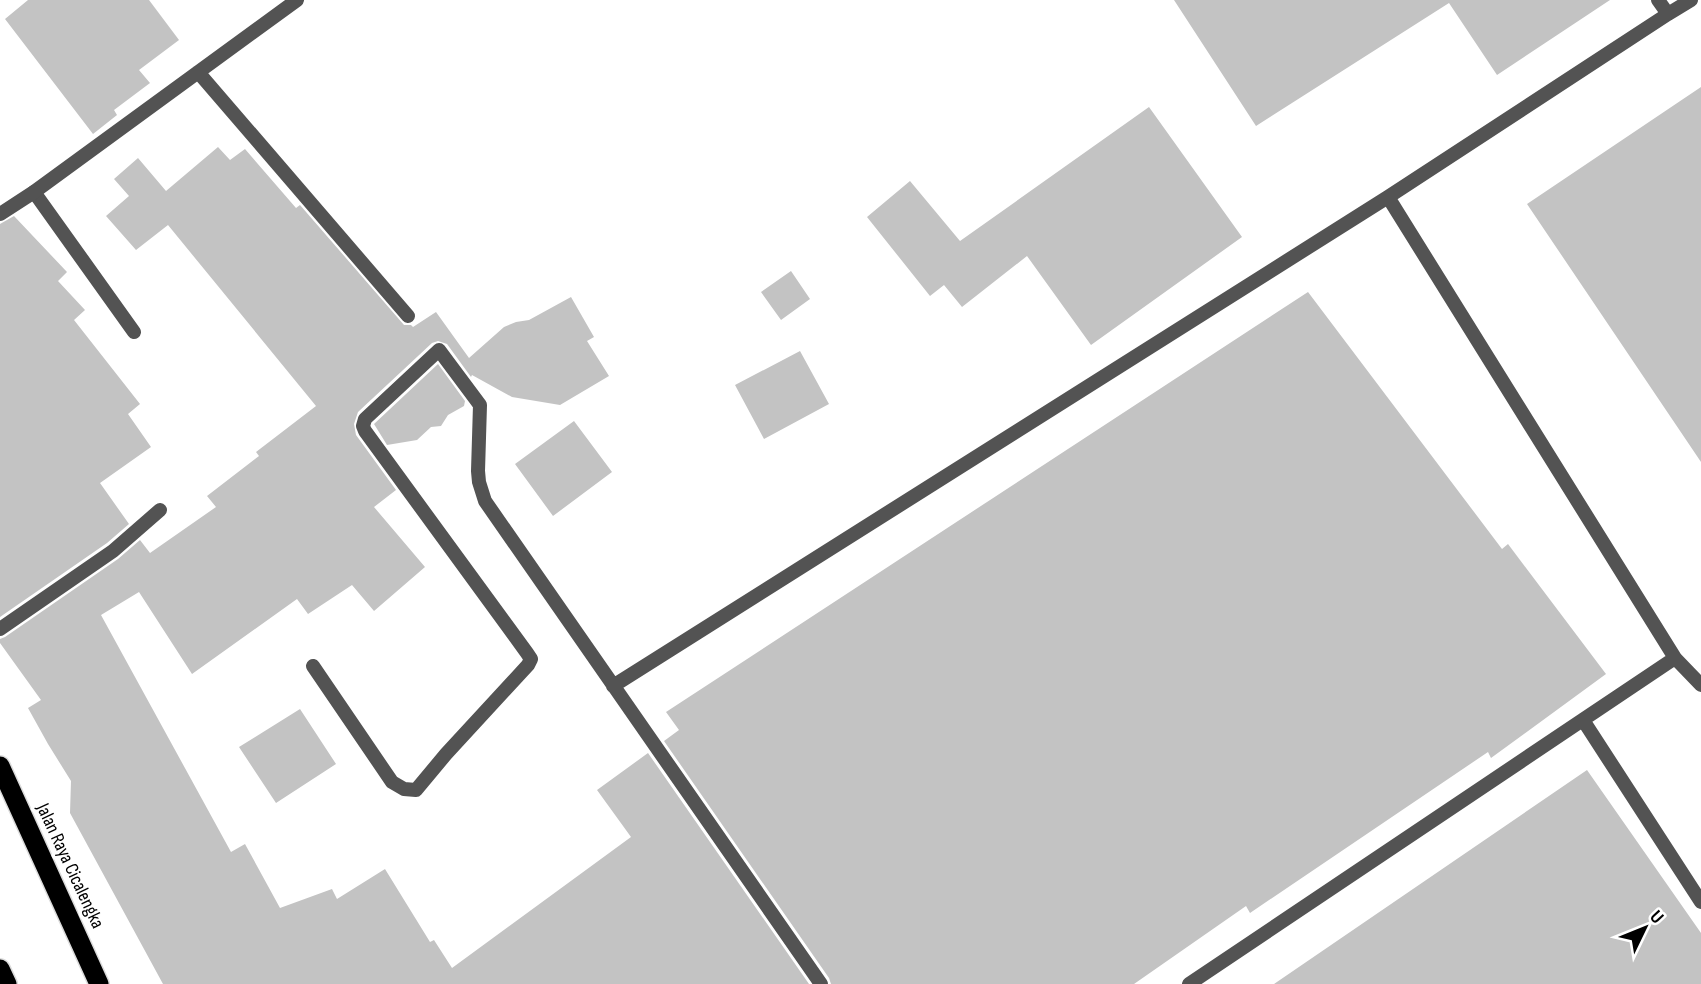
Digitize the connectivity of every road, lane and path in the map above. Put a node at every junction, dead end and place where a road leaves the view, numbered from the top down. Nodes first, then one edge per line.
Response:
1 (297, 0) edge
2 (1658, 0) edge
3 (1690, 0) edge
4 (1668, 14) junction
5 (198, 72) junction
6 (34, 192) junction
7 (1388, 197) junction
8 (0, 214) edge
9 (408, 316) dead end
10 (134, 332) dead end
11 (160, 510) dead end
12 (0, 629) edge
13 (1675, 658) junction
14 (313, 666) dead end
15 (1701, 685) edge
16 (613, 686) junction
17 (1583, 720) junction
18 (0, 766) edge
19 (1701, 902) edge
20 (0, 969) edge
21 (7, 984) edge
22 (99, 984) edge
23 (821, 984) edge
24 (1189, 984) edge

1 - 5 street
2 - 4 street
3 - 4 street
4 - 7 street
5 - 6 street
5 - 9 street
6 - 8 street
6 - 10 street
7 - 13 street
7 - 16 street
11 - 12 street
13 - 15 street
13 - 17 street
14 - 16 street
16 - 23 street
17 - 19 street
17 - 24 street
18 - 22 highway, Jalan Raya Cicalengka
20 - 21 highway

